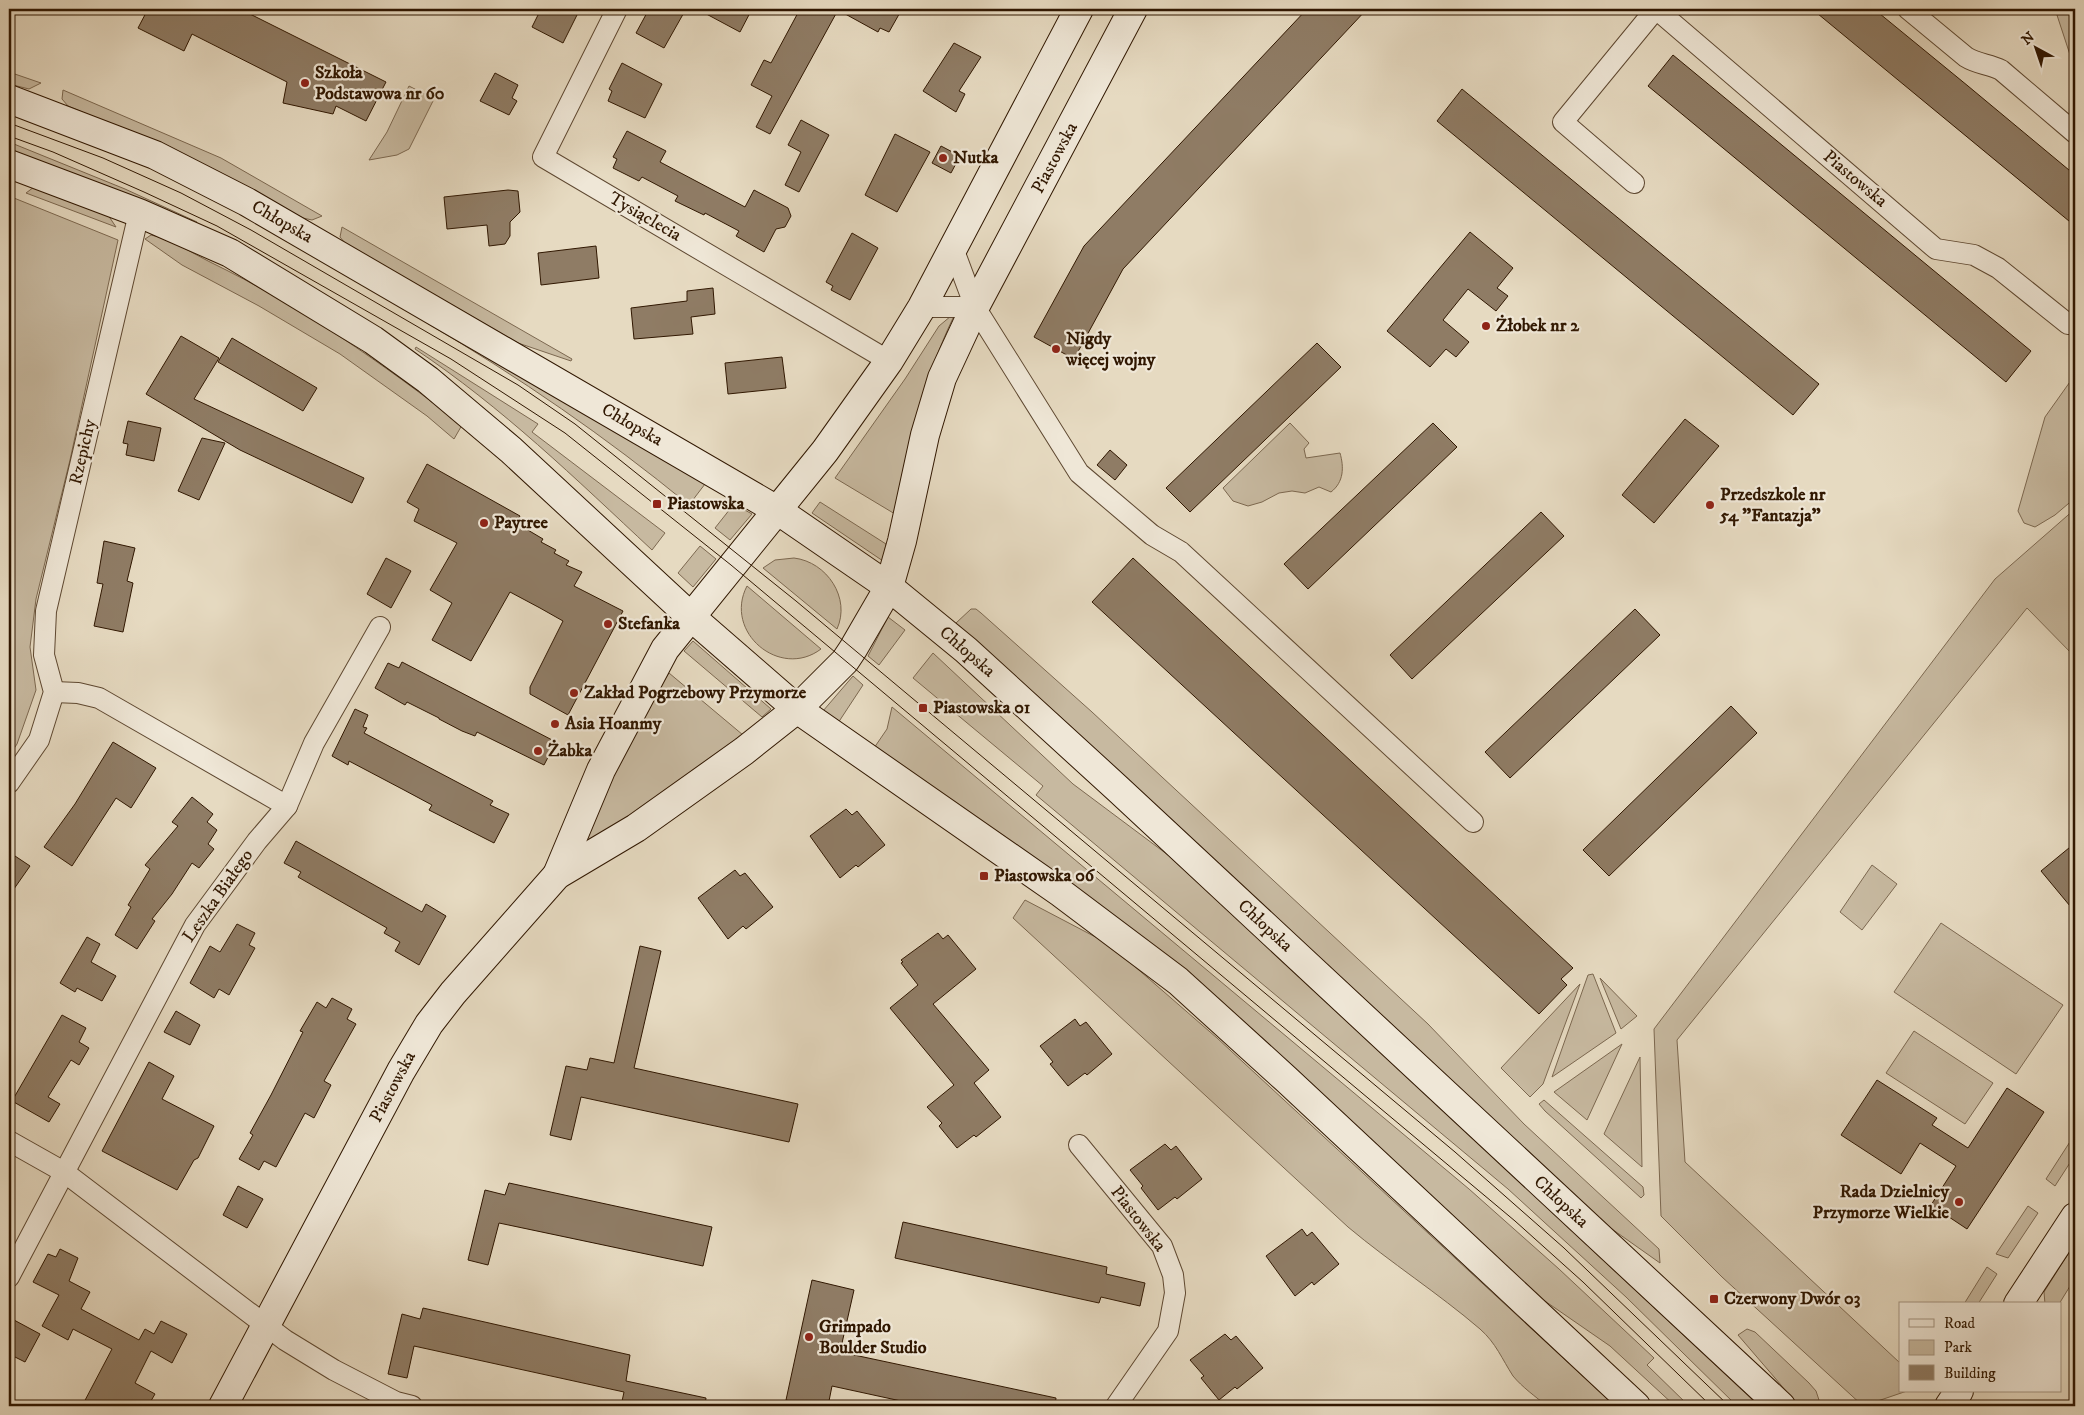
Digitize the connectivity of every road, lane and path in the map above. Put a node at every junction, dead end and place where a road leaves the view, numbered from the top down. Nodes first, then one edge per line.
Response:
1 (616, 9) edge
2 (1079, 9) edge
3 (1133, 9) edge
4 (1656, 9) edge
5 (1908, 9) edge
6 (9, 99) edge
7 (2075, 133) edge
8 (9, 164) edge
9 (1634, 183) dead end
10 (139, 213) junction
11 (954, 248) junction
12 (922, 307) junction
13 (975, 307) junction
14 (2068, 324) dead end
15 (889, 361) junction
16 (777, 510) junction
17 (889, 587) junction
18 (690, 616) junction
19 (380, 627) dead end
20 (54, 692) junction
21 (797, 710) junction
22 (9, 783) edge
23 (287, 806) junction
24 (1473, 822) dead end
25 (557, 874) junction
26 (9, 1141) edge
27 (1079, 1146) dead end
28 (64, 1172) junction
29 (2075, 1217) edge
30 (9, 1277) edge
31 (2019, 1302) edge
32 (266, 1326) junction
33 (1958, 1392) edge
34 (223, 1406) edge
35 (412, 1406) edge
36 (1116, 1406) edge
37 (1636, 1406) edge
38 (1781, 1406) edge
39 (1949, 1406) edge

1 - 15 street, Tysiąclecia
2 - 11 main road, Piastowska
3 - 13 main road, Piastowska
4 - 9 street, Piastowska
4 - 14 street, Piastowska
5 - 7 street
6 - 16 main road, Chłopska
8 - 10 main road
10 - 18 main road
10 - 20 street, Rzepichy
11 - 12 main road, Piastowska
11 - 13 street
12 - 13 street
12 - 15 main road, Piastowska
13 - 17 main road, Piastowska
13 - 24 street
15 - 16 main road, Piastowska
16 - 17 main road, Chłopska
16 - 18 main road, Piastowska
17 - 21 main road, Piastowska
17 - 38 main road, Chłopska
18 - 21 main road
18 - 25 main road, Piastowska
19 - 23 street, Leszka Białego
20 - 22 street
20 - 23 street
21 - 25 main road, Piastowska
21 - 37 main road
23 - 28 street, Leszka Białego
25 - 32 main road, Piastowska
26 - 28 street
27 - 36 street, Piastowska
28 - 30 street, Leszka Białego
28 - 32 street
29 - 31 main road
32 - 34 main road, Piastowska
32 - 35 street
33 - 39 main road

